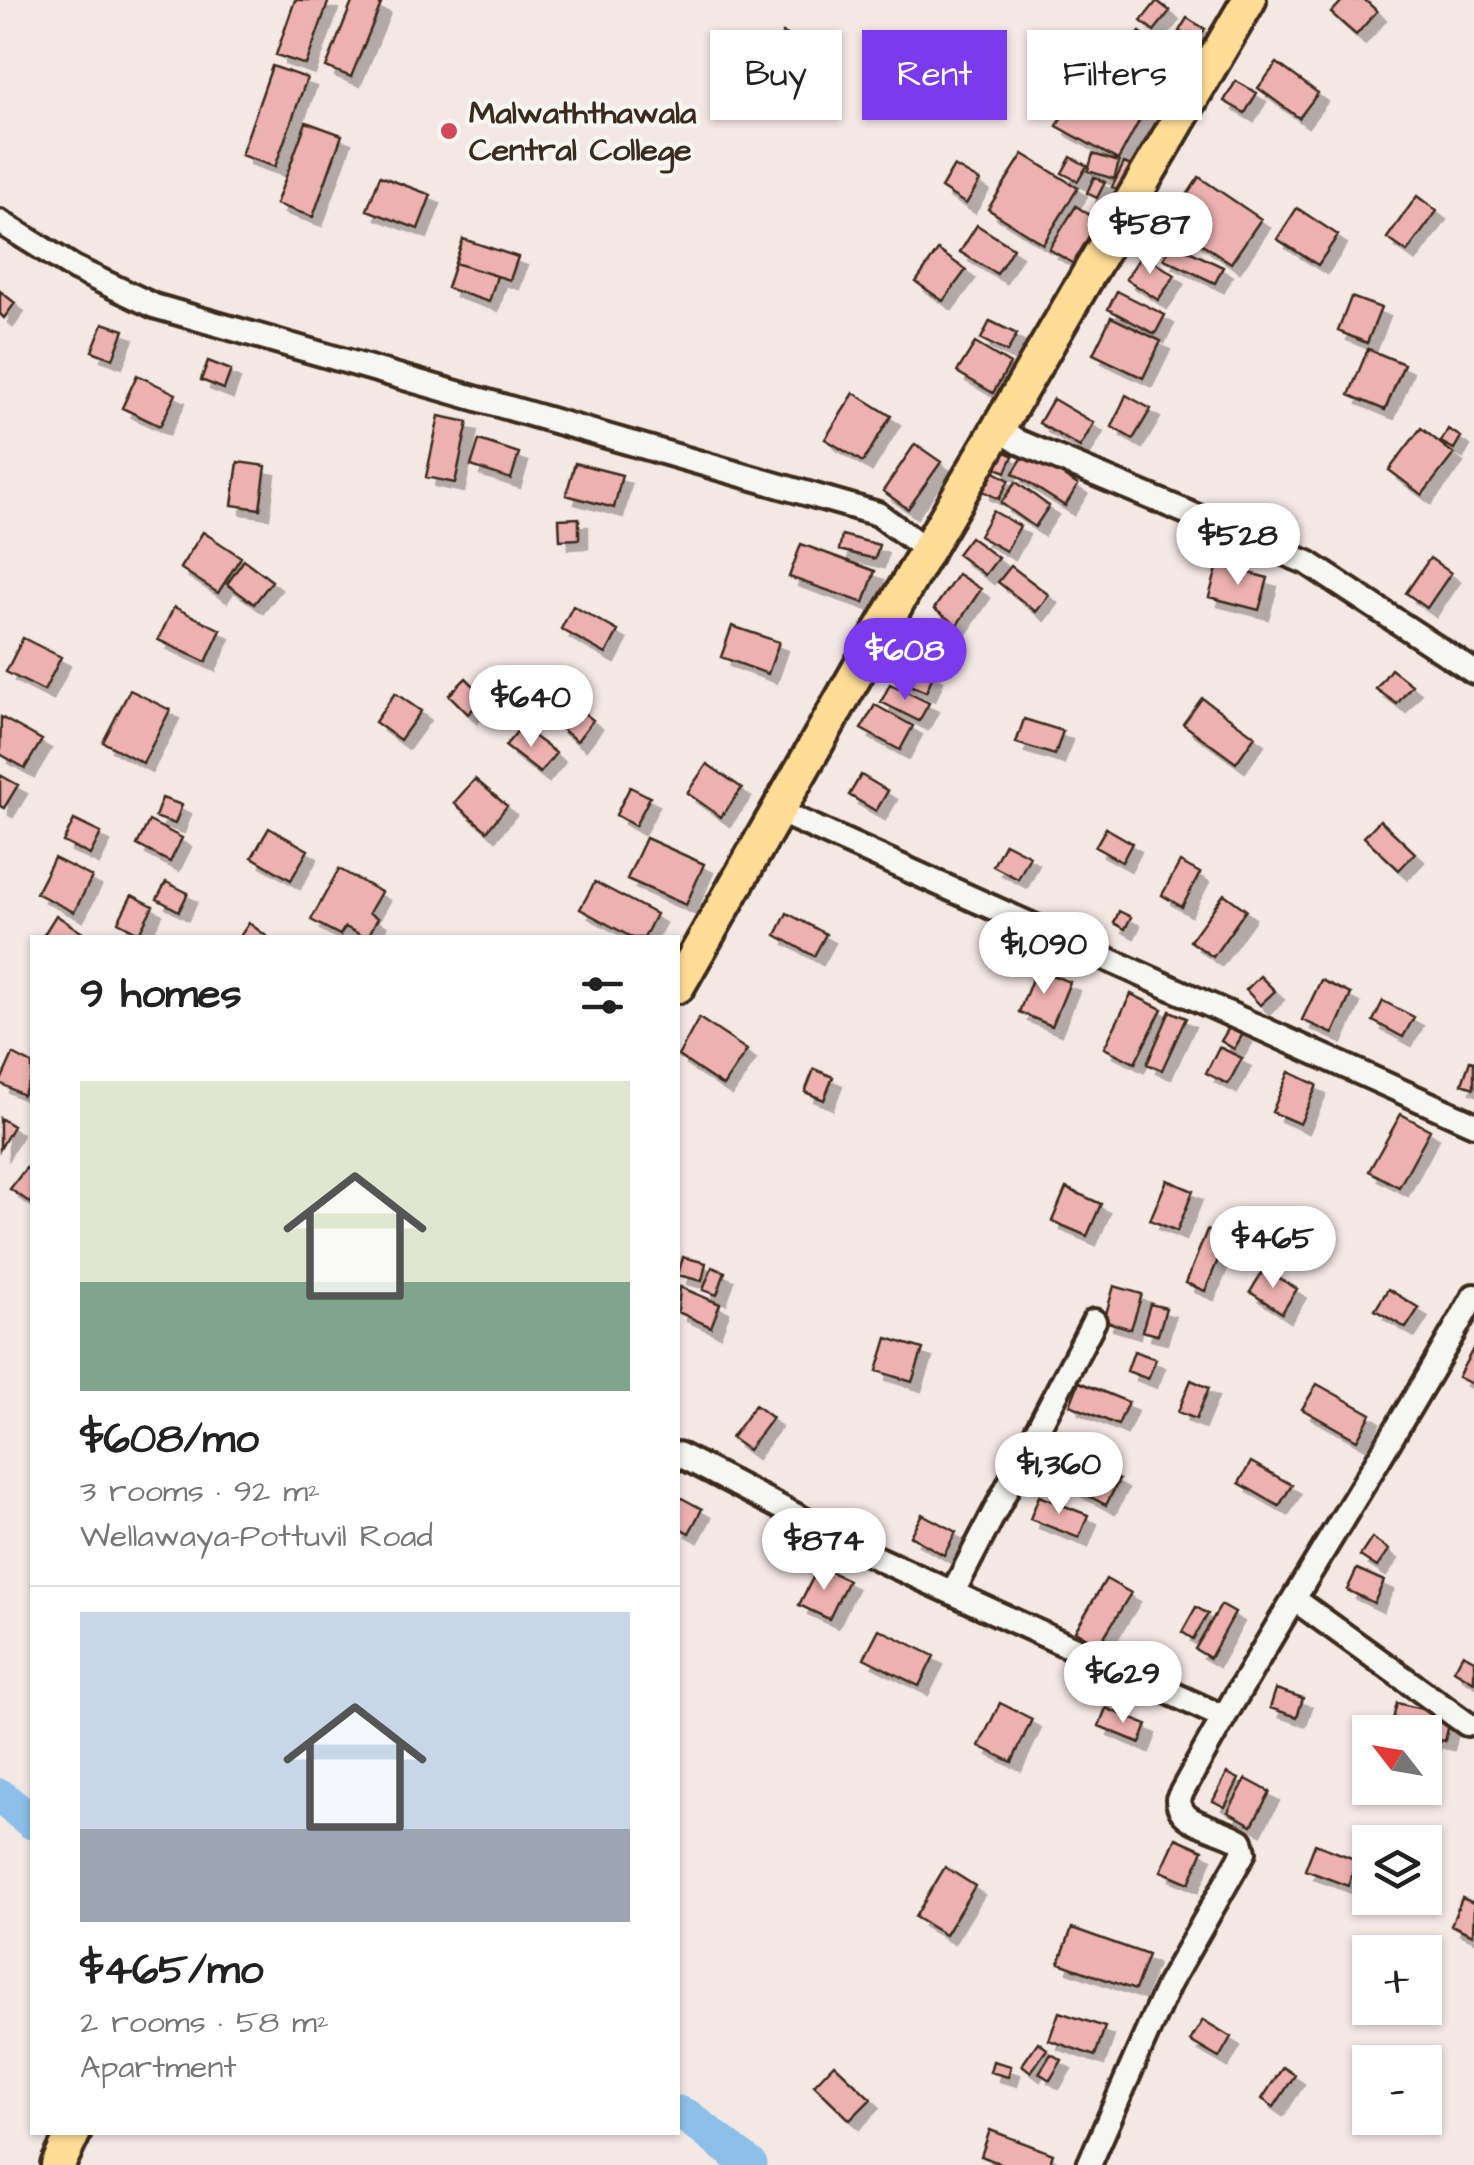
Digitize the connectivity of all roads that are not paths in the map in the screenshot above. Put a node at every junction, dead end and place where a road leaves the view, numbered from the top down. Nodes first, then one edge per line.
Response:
1 (1249, 0) edge
2 (0, 222) edge
3 (999, 429) junction
4 (927, 550) junction
5 (1474, 672) edge
6 (780, 812) junction
7 (680, 983) edge
8 (1474, 1124) edge
9 (1474, 1296) edge
10 (1094, 1321) dead end
11 (680, 1455) edge
12 (953, 1592) junction
13 (1294, 1599) junction
14 (1223, 1716) junction
15 (1467, 1724) dead end
16 (73, 2135) edge
17 (58, 2165) edge
18 (1089, 2165) edge

1 - 3 highway
2 - 4 street
3 - 4 highway
3 - 5 street
4 - 6 highway
6 - 7 highway
6 - 8 street
9 - 13 street
10 - 12 street
11 - 12 street
12 - 14 street
13 - 14 street
13 - 15 street
14 - 18 street
16 - 17 highway

